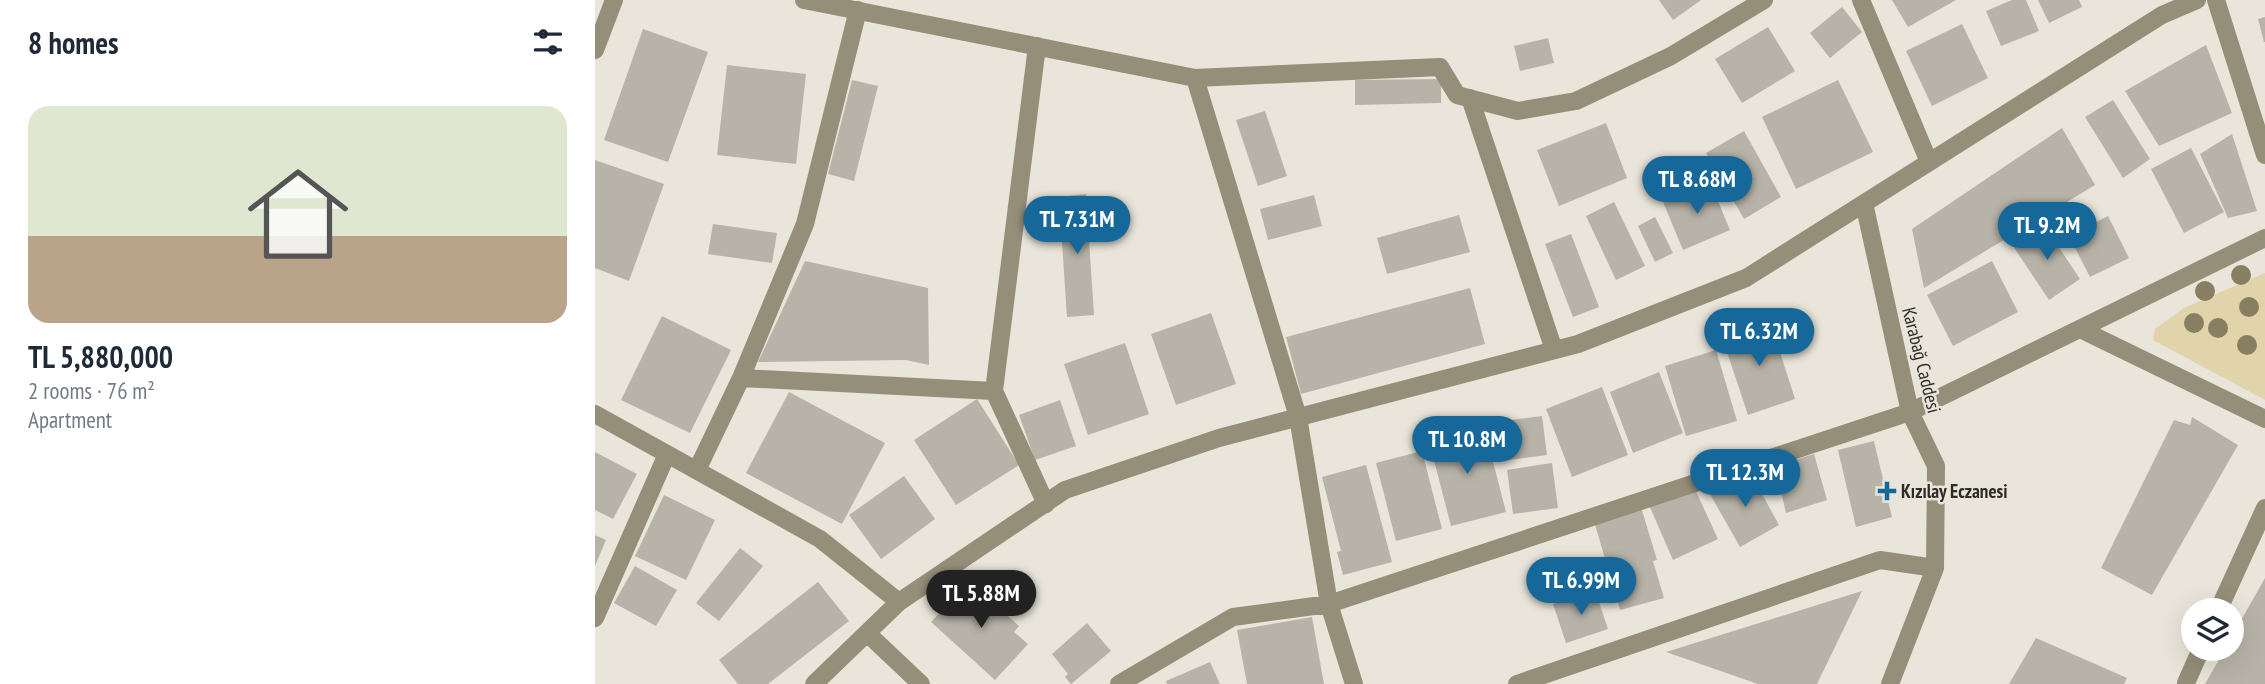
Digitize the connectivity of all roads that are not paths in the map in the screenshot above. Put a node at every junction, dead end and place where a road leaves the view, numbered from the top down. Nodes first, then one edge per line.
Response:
1 (614, 0) edge
2 (804, 0) edge
3 (1765, 0) edge
4 (1861, 0) edge
5 (2197, 0) edge
6 (2216, 0) edge
7 (858, 10) junction
8 (1037, 46) junction
9 (595, 50) edge
10 (1195, 78) junction
11 (1470, 98) junction
12 (2265, 155) edge
13 (1929, 162) junction
14 (1864, 203) junction
15 (2265, 238) edge
16 (2080, 329) junction
17 (1554, 350) junction
18 (741, 378) junction
19 (994, 391) junction
20 (1910, 412) junction
21 (595, 414) edge
22 (1298, 417) junction
23 (2265, 419) edge
24 (667, 454) junction
25 (697, 470) junction
26 (1046, 504) junction
27 (2265, 508) edge
28 (1935, 568) junction
29 (2224, 598) edge
30 (899, 602) junction
31 (1329, 604) junction
32 (595, 618) edge
33 (867, 633) junction
34 (2196, 661) edge
35 (2186, 683) edge
36 (814, 684) edge
37 (921, 684) edge
38 (1119, 684) edge
39 (1354, 684) edge
40 (1517, 684) edge
41 (1890, 684) edge

1 - 9 street
2 - 7 street
3 - 11 street
4 - 13 street
5 - 13 street
6 - 12 street
7 - 8 street
7 - 18 street
8 - 10 street
8 - 19 street
10 - 11 street
10 - 22 street
11 - 17 street
13 - 14 street
14 - 17 street
14 - 20 street, Karabağ Caddesi
15 - 16 street
16 - 20 street
16 - 23 street
17 - 22 street
18 - 19 street
18 - 25 street
19 - 26 street
20 - 28 street, Karabağ Caddesi
20 - 31 street
21 - 24 street
22 - 26 street
22 - 31 street
24 - 25 street
24 - 32 street
25 - 30 street
26 - 30 street
27 - 29 street
28 - 40 street
28 - 41 street, Karabağ Caddesi
30 - 33 street
31 - 38 street
31 - 39 street
33 - 36 street
33 - 37 street
34 - 35 street

